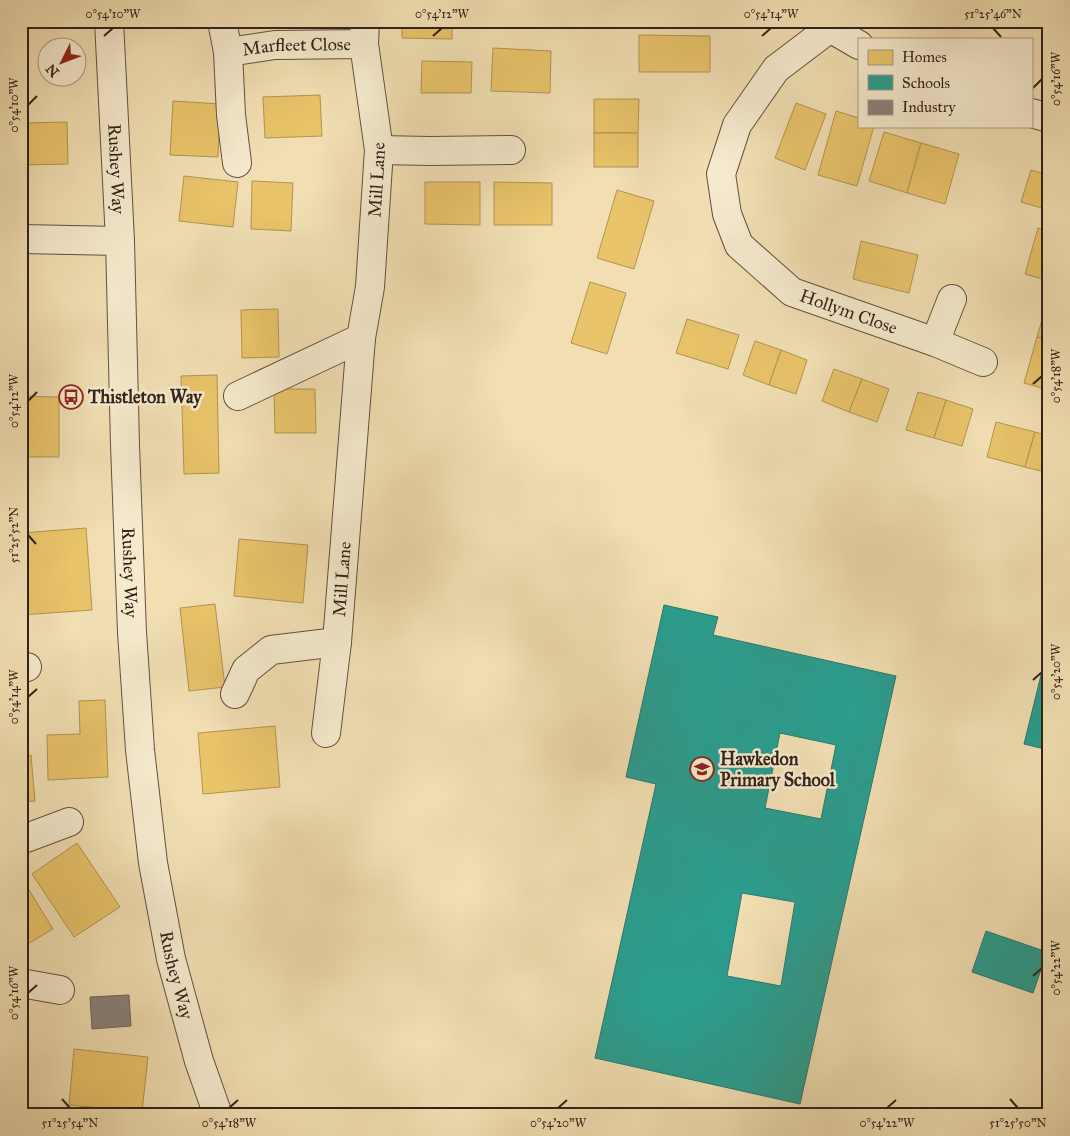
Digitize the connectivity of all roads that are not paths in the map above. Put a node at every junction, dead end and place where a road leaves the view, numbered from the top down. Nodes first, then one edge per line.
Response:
1 (109, 21) edge
2 (222, 21) edge
3 (828, 25) edge
4 (364, 33) edge
5 (858, 44) edge
6 (228, 52) junction
7 (1032, 113) edge
8 (1049, 118) edge
9 (379, 150) junction
10 (510, 150) dead end
11 (237, 163) dead end
12 (21, 239) edge
13 (120, 241) junction
14 (952, 299) dead end
15 (361, 338) junction
16 (935, 342) junction
17 (983, 362) dead end
18 (238, 396) dead end
19 (337, 642) junction
20 (235, 694) dead end
21 (326, 733) dead end
22 (69, 822) dead end
23 (21, 840) edge
24 (21, 983) edge
25 (60, 990) dead end
26 (218, 1115) edge

1 - 13 street, Rushey Way
2 - 6 street, Marfleet Close
3 - 5 street
3 - 16 street, Hollym Close
4 - 6 street, Marfleet Close
4 - 9 street, Mill Lane
6 - 11 street, Marfleet Close
7 - 8 street
9 - 10 street
9 - 15 street, Mill Lane
12 - 13 street
13 - 26 street, Rushey Way
14 - 16 street
15 - 18 street
15 - 19 street, Mill Lane
16 - 17 street, Hollym Close
19 - 20 street, Mill Lane
19 - 21 street, Mill Lane
22 - 23 street
24 - 25 street

